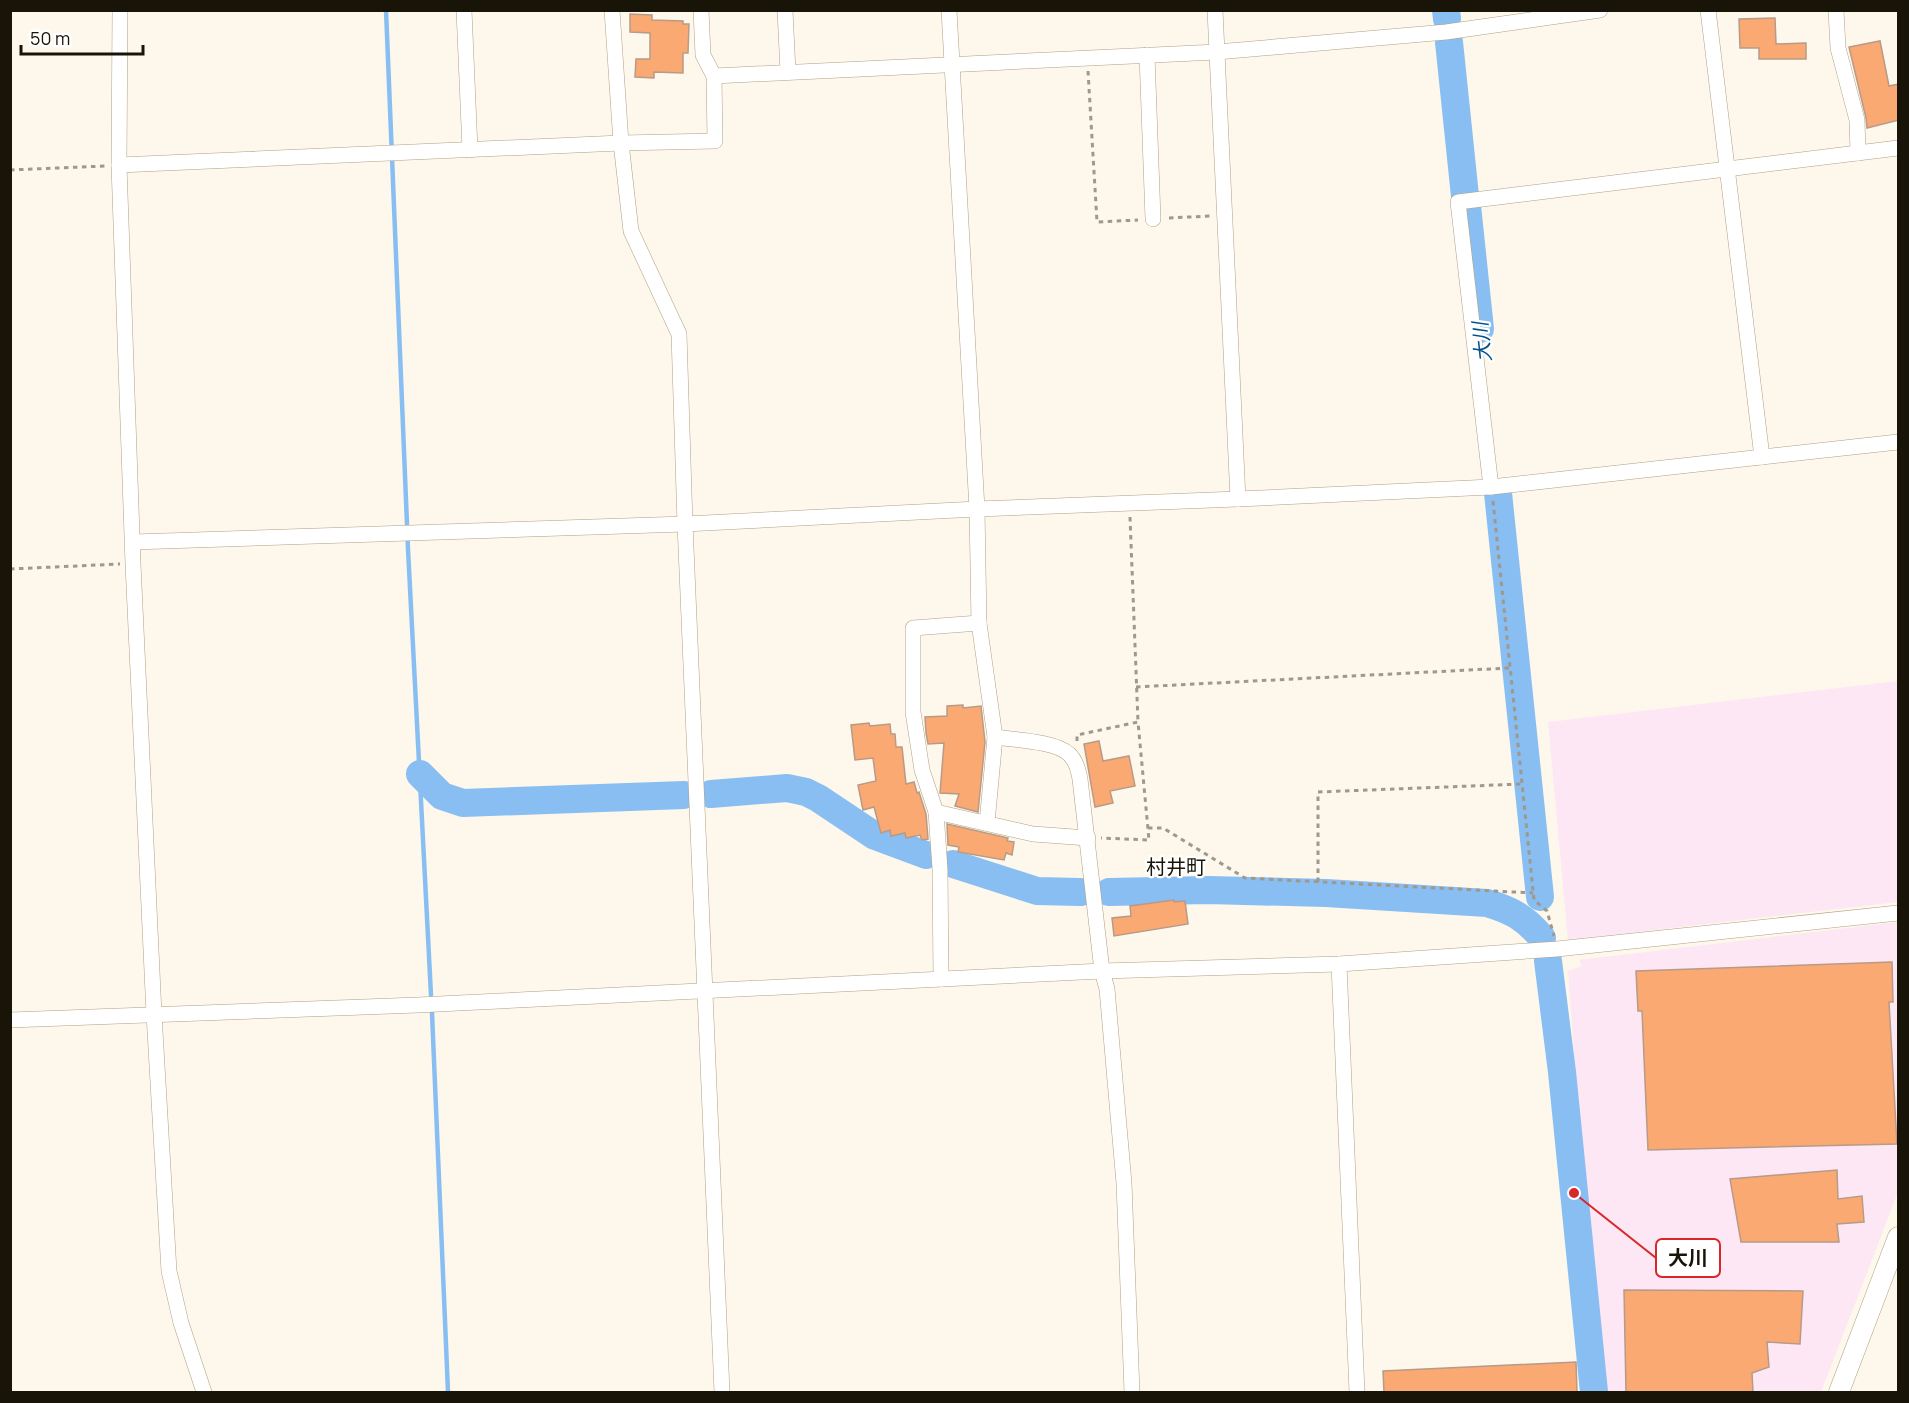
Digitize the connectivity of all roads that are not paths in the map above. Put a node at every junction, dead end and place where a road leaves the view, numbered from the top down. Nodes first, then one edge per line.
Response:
1 (120, 10) edge
2 (464, 10) edge
3 (612, 10) edge
4 (701, 10) edge
5 (785, 10) edge
6 (949, 10) edge
7 (1215, 10) edge
8 (1600, 10) edge
9 (1708, 10) edge
10 (1836, 10) edge
11 (1217, 52) junction
12 (1147, 55) junction
13 (952, 64) junction
14 (788, 72) junction
15 (714, 76) junction
16 (621, 143) junction
17 (1899, 148) edge
18 (470, 150) junction
19 (1858, 153) junction
20 (119, 165) junction
21 (1726, 169) junction
22 (1153, 219) road end
23 (1899, 442) edge
24 (1762, 458) junction
25 (1491, 487) junction
26 (1238, 499) junction
27 (977, 509) junction
28 (685, 524) junction
29 (133, 542) junction
30 (979, 623) junction
31 (995, 737) junction
32 (936, 812) junction
33 (987, 824) junction
34 (1088, 838) junction
35 (1899, 913) edge
36 (1339, 964) junction
37 (1102, 971) junction
38 (941, 979) junction
39 (706, 991) junction
40 (154, 1014) junction
41 (10, 1020) edge
42 (1899, 1238) edge
43 (204, 1392) edge
44 (722, 1392) edge
45 (1132, 1392) edge
46 (1357, 1392) edge
47 (1839, 1392) edge

1 - 20 street
2 - 18 street
3 - 16 street
4 - 15 street
5 - 14 street
6 - 13 street
7 - 11 street
8 - 11 street
9 - 21 street
10 - 19 street
11 - 12 street
11 - 26 street
12 - 13 street
12 - 22 street
13 - 14 street
13 - 27 street
14 - 15 street
15 - 16 street
16 - 18 street
16 - 28 street
17 - 19 street
18 - 20 street
19 - 21 street
20 - 29 street
21 - 24 street
21 - 25 street
23 - 24 street
24 - 25 street
25 - 26 street
26 - 27 street
27 - 28 street
27 - 30 street
28 - 29 street
28 - 39 street
29 - 40 street
30 - 31 street
30 - 32 street
31 - 33 street
31 - 34 street
32 - 33 street
32 - 38 street
33 - 34 street
34 - 37 street
35 - 36 street
36 - 37 street
36 - 46 street
37 - 38 street
37 - 45 street
38 - 39 street
39 - 40 street
39 - 44 street
40 - 41 street
40 - 43 street
42 - 47 main road

